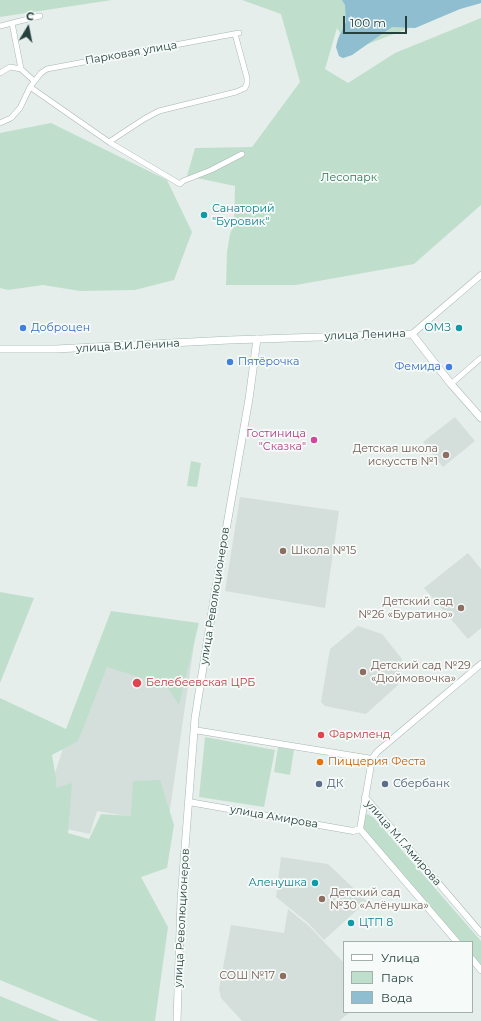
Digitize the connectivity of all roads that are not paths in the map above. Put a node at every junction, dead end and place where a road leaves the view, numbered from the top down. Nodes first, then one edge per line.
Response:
1 (40, 16) dead end
2 (12, 23) junction
3 (0, 26) edge
4 (21, 69) junction
5 (0, 73) edge
6 (34, 80) junction
7 (30, 86) junction
8 (0, 123) edge
9 (109, 142) junction
10 (242, 154) dead end
11 (481, 275) edge
12 (412, 334) junction
13 (257, 339) junction
14 (0, 349) edge
15 (481, 358) edge
16 (451, 384) junction
17 (481, 418) edge
18 (481, 664) edge
19 (194, 730) junction
20 (372, 759) junction
21 (366, 797) junction
22 (189, 802) junction
23 (360, 829) junction
24 (481, 933) edge
25 (456, 941) edge
26 (473, 960) edge
27 (481, 970) edge
28 (177, 1021) edge

1 - 2 street
2 - 3 street
2 - 4 street
4 - 5 street
4 - 6 street
6 - 7 street, Парковая улица
6 - 9 street, Парковая улица
7 - 8 street, Парковая улица
7 - 9 street
9 - 10 street
11 - 12 street
12 - 13 main road, улица Ленина
12 - 16 main road, улица Ленина
13 - 14 main road, улица В.И.Ленина
13 - 19 main road, улица Революционеров
15 - 16 street
16 - 17 main road, улица Ленина
18 - 20 street
19 - 20 street
19 - 22 main road, улица Революционеров
20 - 21 street
21 - 23 street, улица М.Г.Амирова
21 - 24 street, улица М.Г.Амирова
22 - 23 street, улица Амирова
22 - 28 main road, улица Революционеров
23 - 25 street
26 - 27 street

